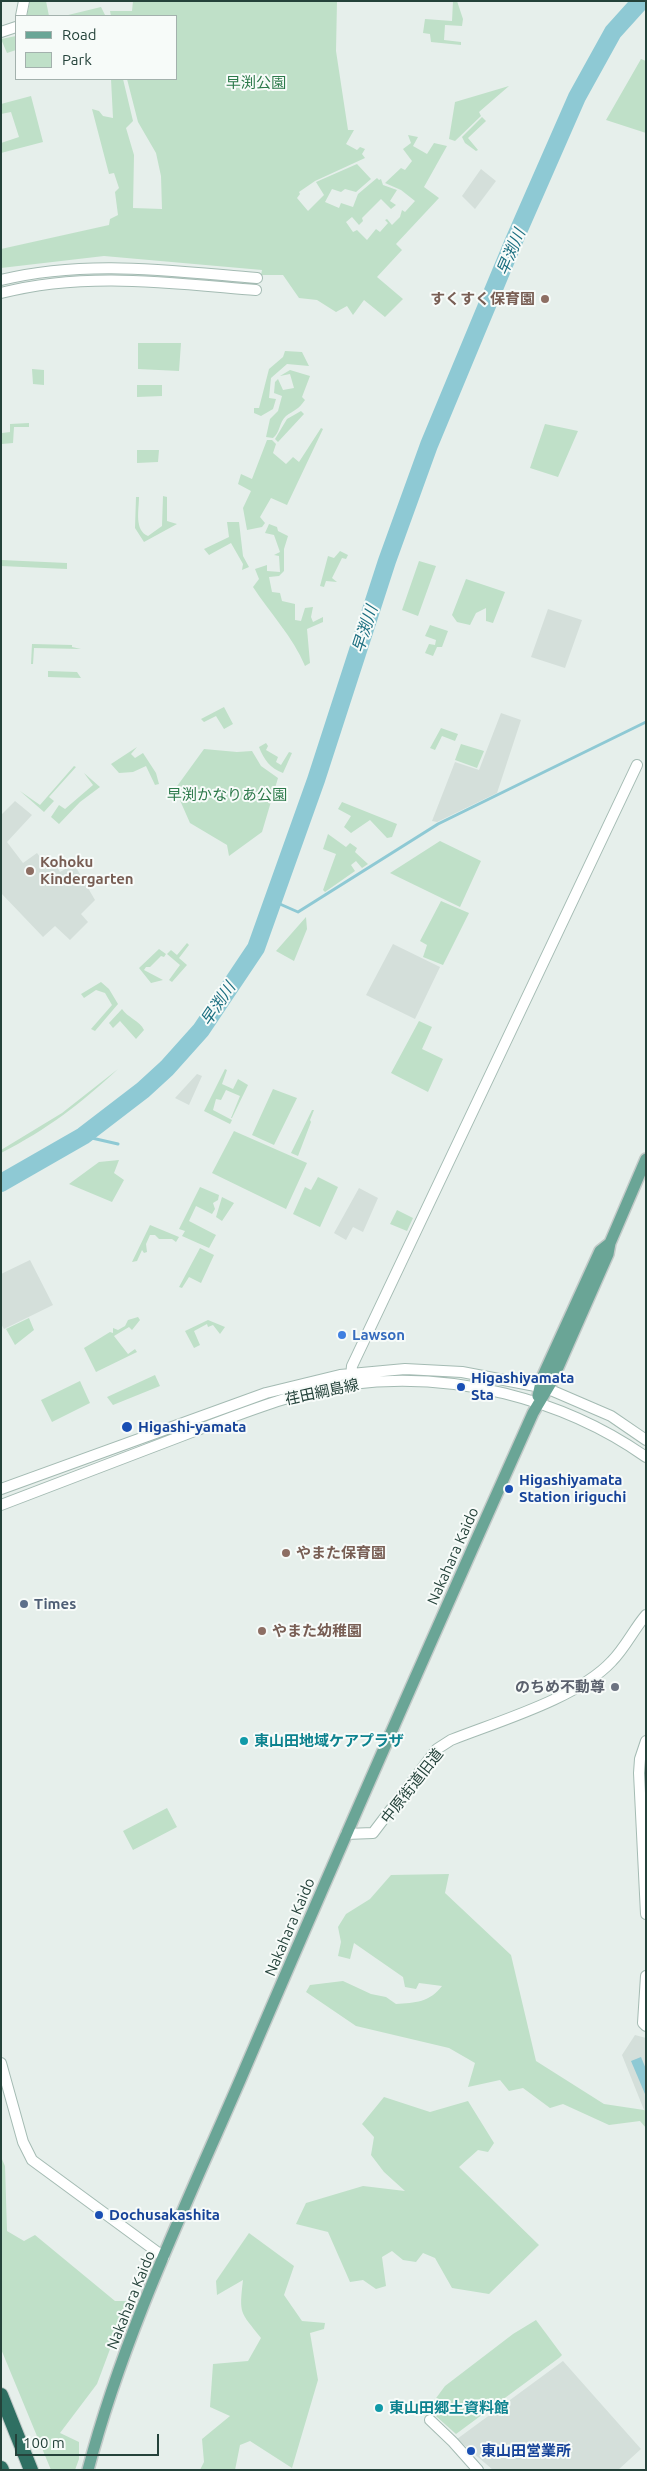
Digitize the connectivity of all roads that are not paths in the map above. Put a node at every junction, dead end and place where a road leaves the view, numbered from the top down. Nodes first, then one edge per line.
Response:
1 (24, 1) edge
2 (21, 15) edge
3 (15, 28) edge
4 (1, 32) edge
5 (257, 278) dead end
6 (1, 280) edge
7 (256, 290) dead end
8 (1, 293) edge
9 (637, 765) dead end
10 (646, 1159) edge
11 (350, 1379) junction
12 (542, 1388) junction
13 (538, 1403) junction
14 (646, 1440) edge
15 (646, 1457) edge
16 (1, 1489) edge
17 (1, 1505) edge
18 (646, 1615) edge
19 (646, 1741) edge
20 (346, 1834) junction
21 (646, 1914) edge
22 (646, 1976) edge
23 (646, 2026) edge
24 (1, 2063) edge
25 (164, 2257) junction
26 (1, 2395) edge
27 (430, 2420) dead end
28 (31, 2470) edge
29 (88, 2470) edge
30 (478, 2470) edge

1 - 2 street
3 - 4 street
5 - 6 street
7 - 8 street
9 - 11 street
10 - 12 main road, Nakahara Kaido
11 - 12 street, 荏田綱島線
11 - 13 street, 荏田綱島線
11 - 16 street, 荏田綱島線
11 - 17 street, 荏田綱島線
12 - 13 main road, Nakahara Kaido
12 - 14 street, 荏田綱島線
13 - 15 street, 荏田綱島線
13 - 20 main road, Nakahara Kaido
18 - 20 street, 中原街道旧道
19 - 21 street
20 - 25 main road, Nakahara Kaido
22 - 23 street
24 - 25 street
25 - 29 main road, Nakahara Kaido
26 - 28 highway
27 - 30 street

